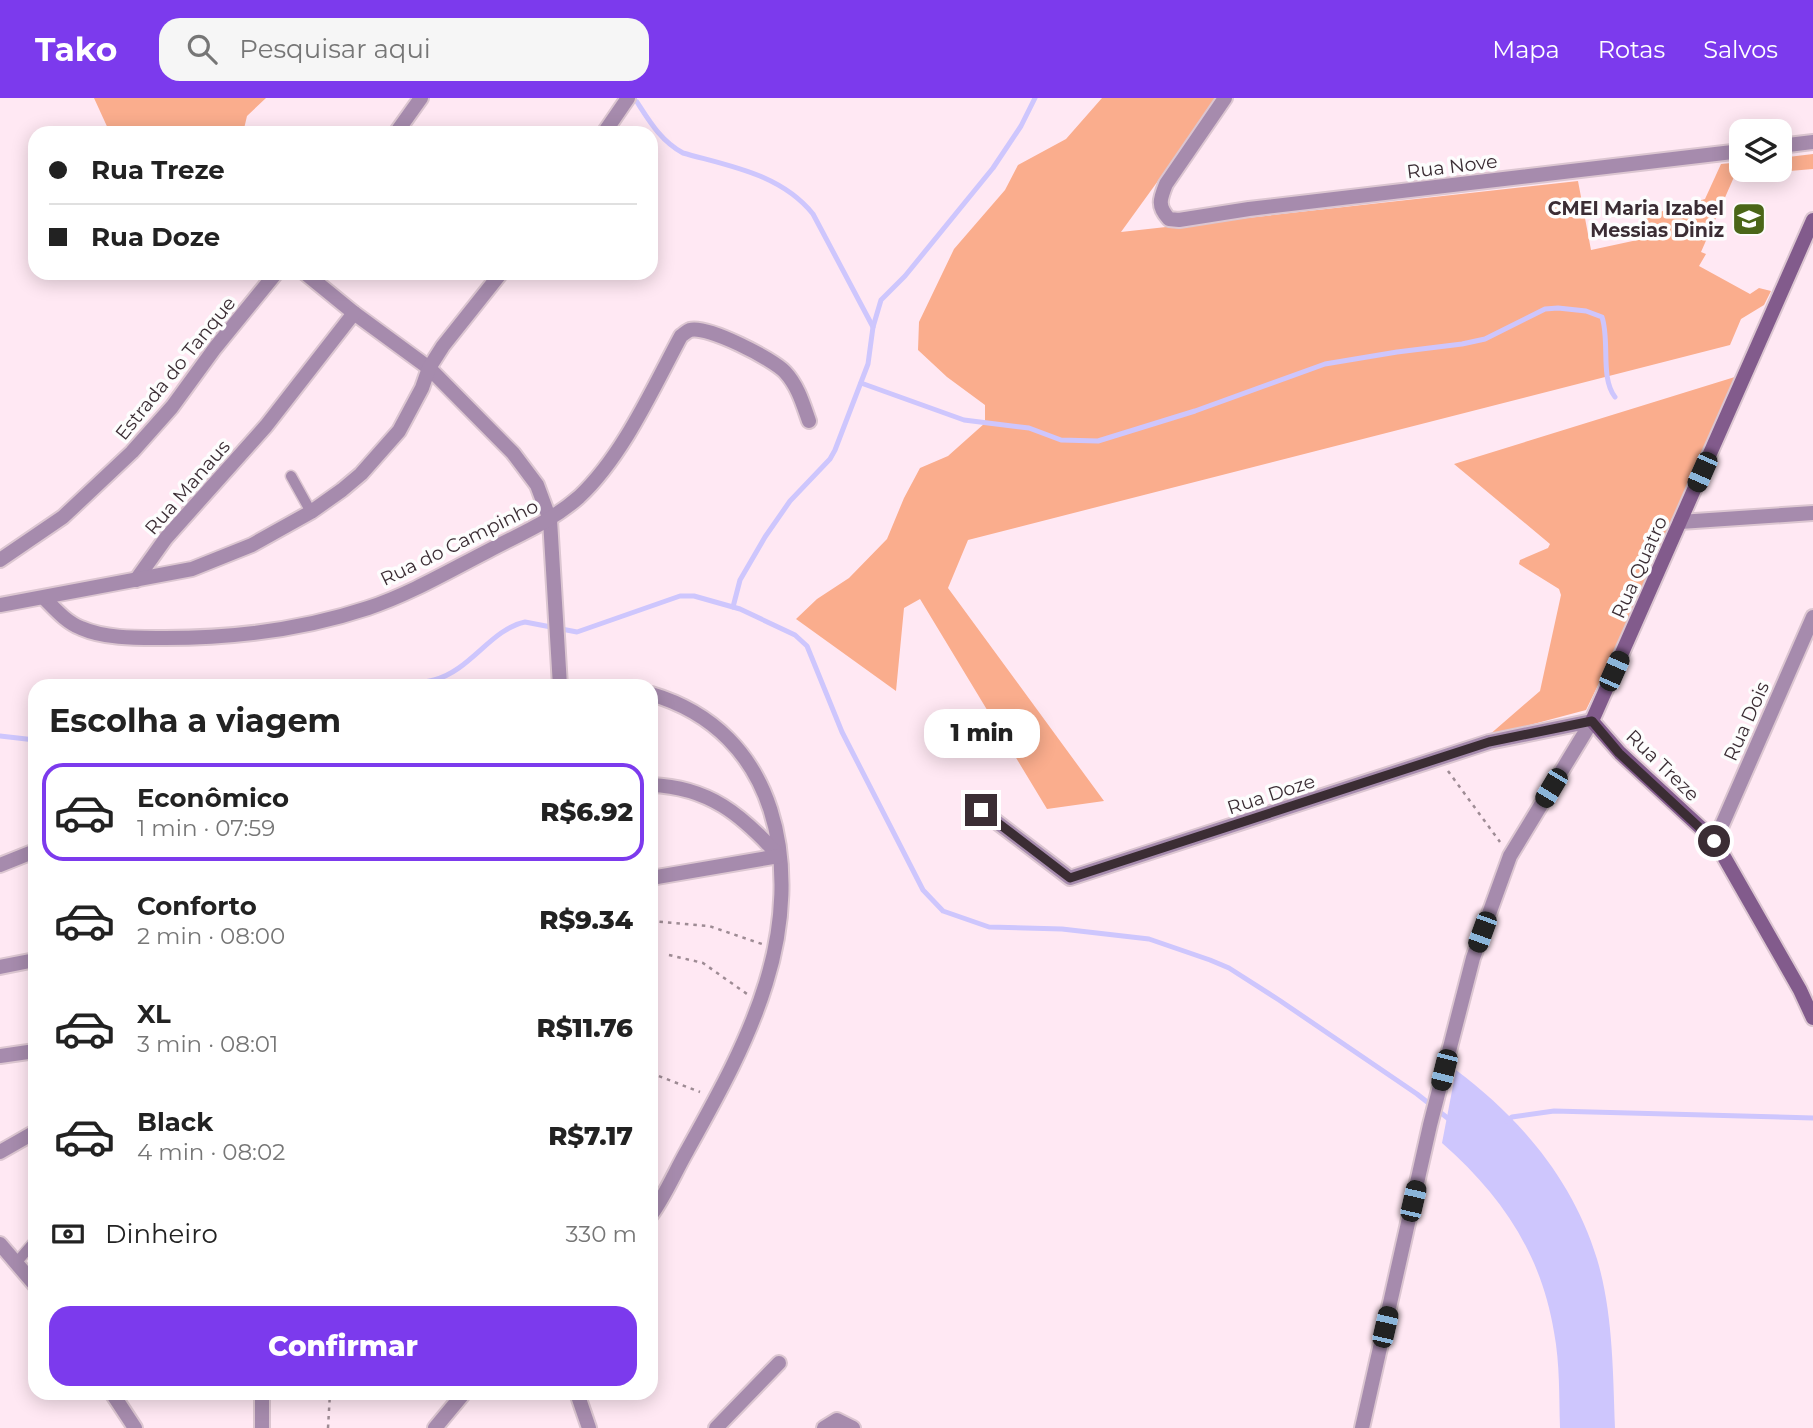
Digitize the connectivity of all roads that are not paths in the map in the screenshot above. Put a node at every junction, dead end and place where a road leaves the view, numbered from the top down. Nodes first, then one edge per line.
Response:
1 (421, 98) edge
2 (628, 98) edge
3 (1226, 98) edge
4 (401, 126) edge
5 (609, 126) edge
6 (1813, 142) edge
7 (1792, 145) edge
8 (1729, 152) edge
9 (1813, 220) edge
10 (270, 280) edge
11 (314, 280) edge
12 (495, 280) edge
13 (354, 313) junction
14 (429, 368) junction
15 (809, 421) dead end
16 (291, 476) dead end
17 (311, 512) junction
18 (1813, 513) edge
19 (550, 520) junction
20 (1679, 522) junction
21 (0, 560) edge
22 (136, 580) junction
23 (44, 598) junction
24 (0, 605) edge
25 (1813, 617) edge
26 (560, 679) edge
27 (658, 697) edge
28 (1592, 721) junction
29 (658, 785) edge
30 (981, 810) dead end
31 (1714, 841) junction
32 (28, 854) edge
33 (779, 856) junction
34 (0, 865) edge
35 (658, 877) edge
36 (28, 961) edge
37 (0, 967) edge
38 (1813, 1018) edge
39 (28, 1052) edge
40 (0, 1056) edge
41 (28, 1136) edge
42 (0, 1152) edge
43 (658, 1203) edge
44 (0, 1244) edge
45 (28, 1249) edge
46 (16, 1263) junction
47 (28, 1277) edge
48 (779, 1363) dead end
49 (117, 1400) edge
50 (262, 1400) edge
51 (458, 1400) edge
52 (579, 1400) edge
53 (135, 1428) edge
54 (262, 1428) edge
55 (435, 1428) edge
56 (589, 1428) edge
57 (716, 1428) edge
58 (824, 1428) edge
59 (853, 1428) edge
60 (1362, 1428) edge

1 - 4 street
2 - 5 street
3 - 8 street, Rua Nove
6 - 7 street
9 - 20 street, Rua Quatro
10 - 21 street, Estrada do Tanque
11 - 13 street
12 - 14 street
13 - 14 street
13 - 22 street, Rua Manaus
14 - 17 street
14 - 19 street
15 - 19 street, Rua do Campinho
16 - 17 lane
17 - 22 street
18 - 20 street
19 - 23 street, Rua do Campinho
19 - 26 street
20 - 28 street, Rua Quatro
22 - 23 street
23 - 24 street
25 - 31 street, Rua Dois
27 - 33 street
28 - 30 street, Rua Doze
28 - 31 street, Rua Treze
28 - 60 street, Rua Quatro
29 - 33 street
31 - 38 street, Rua Treze
32 - 34 street
33 - 35 street
33 - 43 street
36 - 37 street
39 - 40 street
41 - 42 street
44 - 46 street
45 - 46 lane
46 - 47 street
48 - 57 street
49 - 53 street
50 - 54 street
51 - 55 street
52 - 56 street
58 - 59 street

